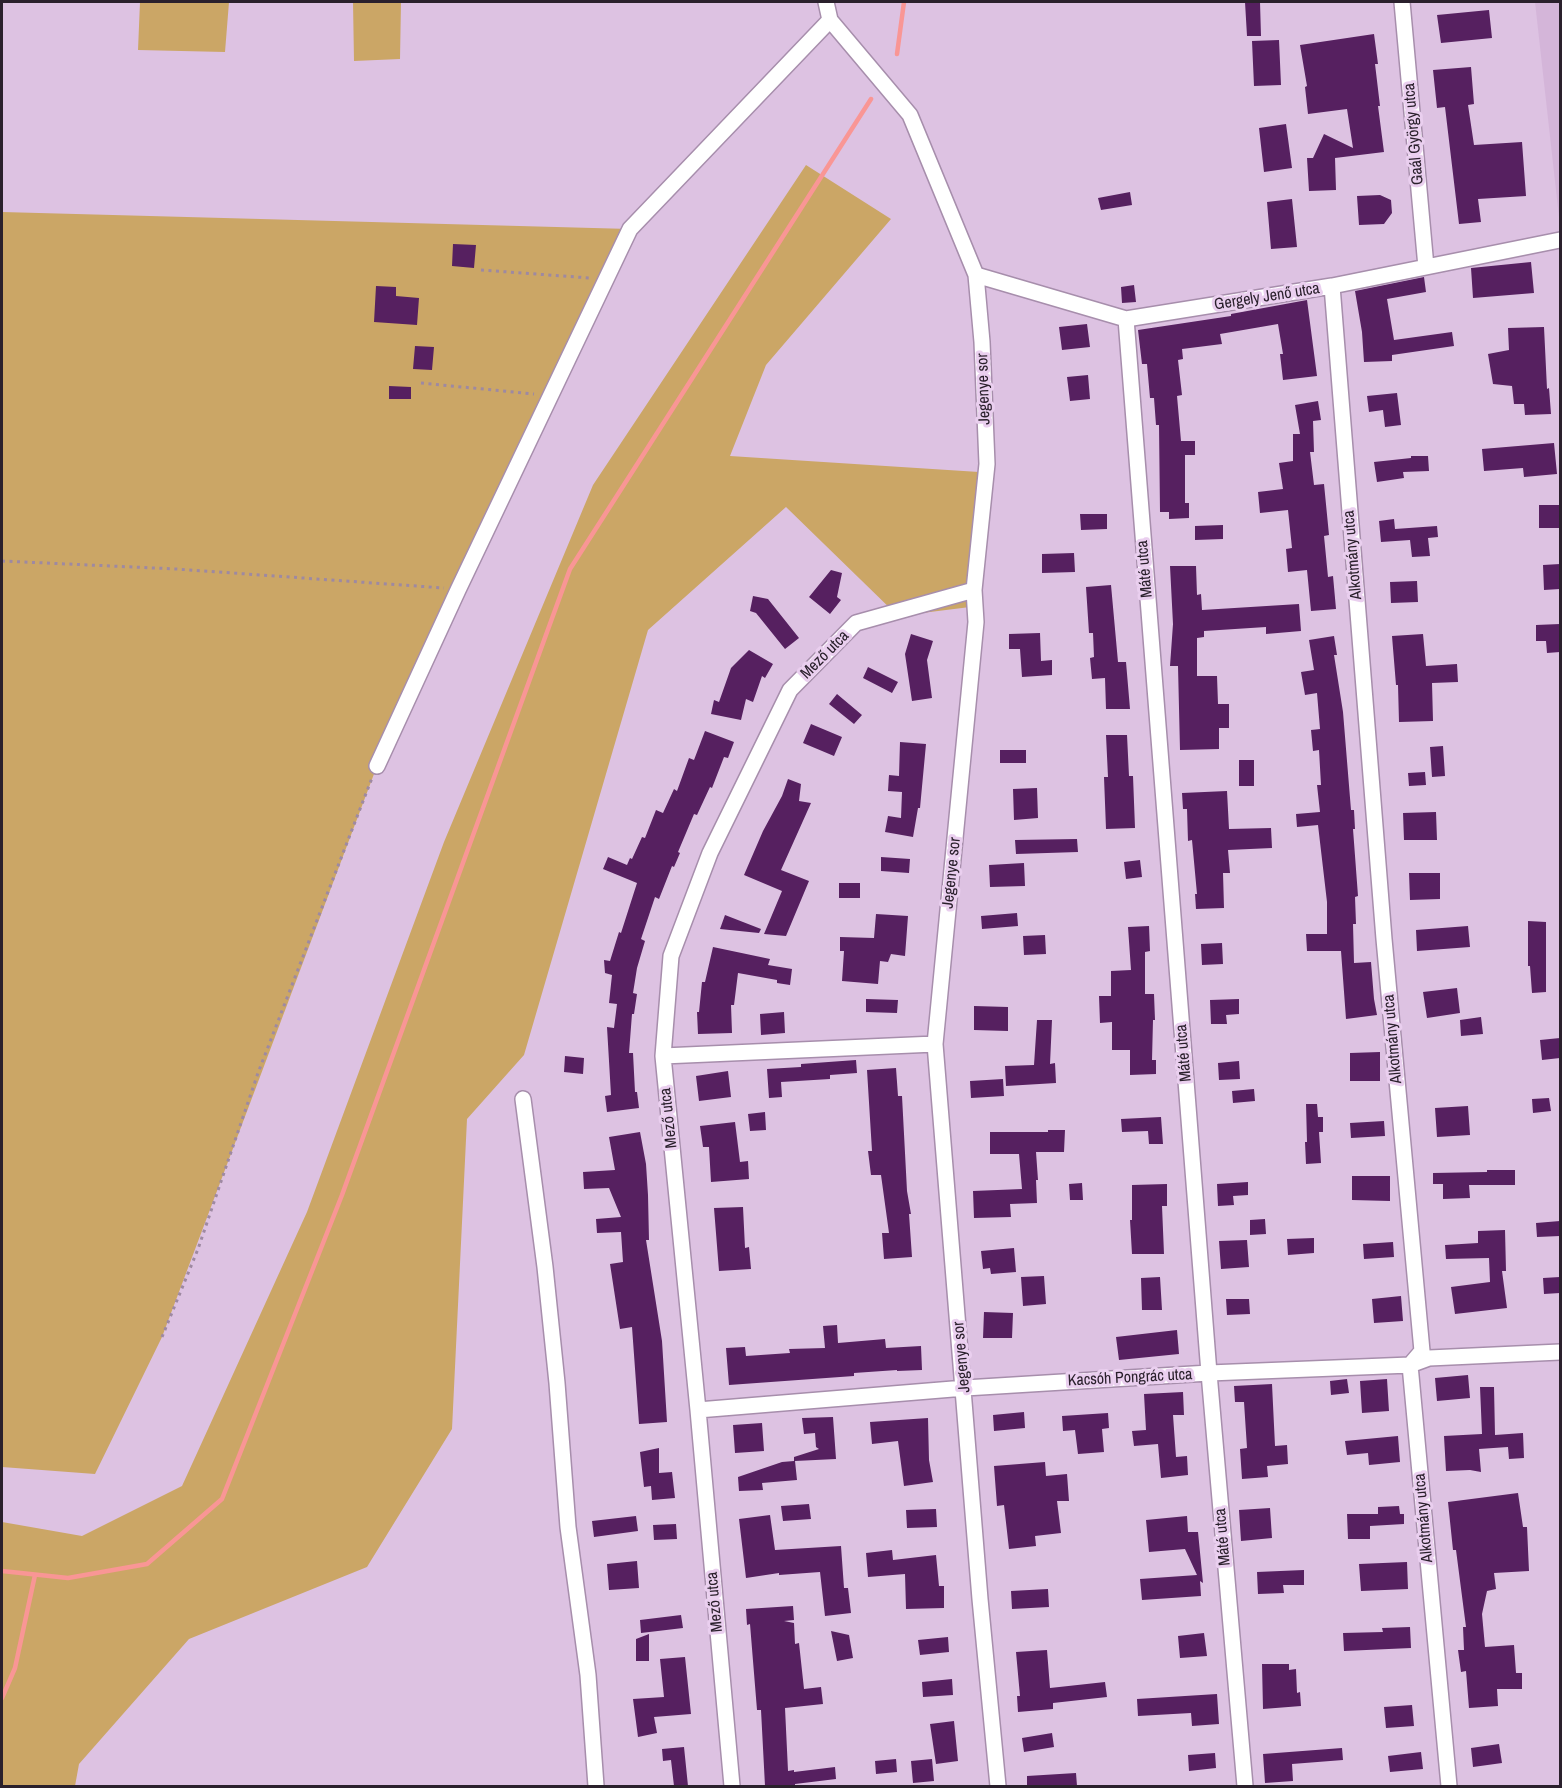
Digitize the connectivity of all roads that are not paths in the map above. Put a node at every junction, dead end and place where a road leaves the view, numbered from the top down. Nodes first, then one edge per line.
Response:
1 (826, 2) edge
2 (1402, 2) edge
3 (830, 20) junction
4 (1560, 240) edge
5 (1426, 267) junction
6 (976, 275) junction
7 (1332, 286) junction
8 (1126, 319) junction
9 (974, 590) junction
10 (377, 766) road end
11 (936, 1044) junction
12 (663, 1056) junction
13 (523, 1099) dead end
14 (1560, 1352) edge
15 (1410, 1365) junction
16 (1209, 1373) junction
17 (964, 1388) junction
18 (698, 1410) junction
19 (596, 1786) edge
20 (732, 1786) edge
21 (998, 1786) edge
22 (1245, 1786) edge
23 (1449, 1786) edge

1 - 3 street, Jegenye sor
2 - 5 street, Gaál György utca
3 - 6 street, Jegenye sor
3 - 10 street
4 - 5 street, Gergely Jenő utca
5 - 7 street, Gergely Jenő utca
6 - 8 street, Gergely Jenő utca
6 - 9 street, Jegenye sor
7 - 8 street, Gergely Jenő utca
7 - 15 street, Alkotmány utca
8 - 16 street, Máté utca
9 - 11 street, Jegenye sor
9 - 12 street, Mező utca
11 - 12 street
11 - 17 street, Jegenye sor
12 - 18 street, Mező utca
13 - 19 street
14 - 15 street, Kacsóh Pongrác utca
15 - 16 street, Kacsóh Pongrác utca
15 - 23 street, Alkotmány utca
16 - 17 street, Kacsóh Pongrác utca
16 - 22 street, Máté utca
17 - 18 street, Kacsóh Pongrác utca
17 - 21 street, Jegenye sor
18 - 20 street, Mező utca

